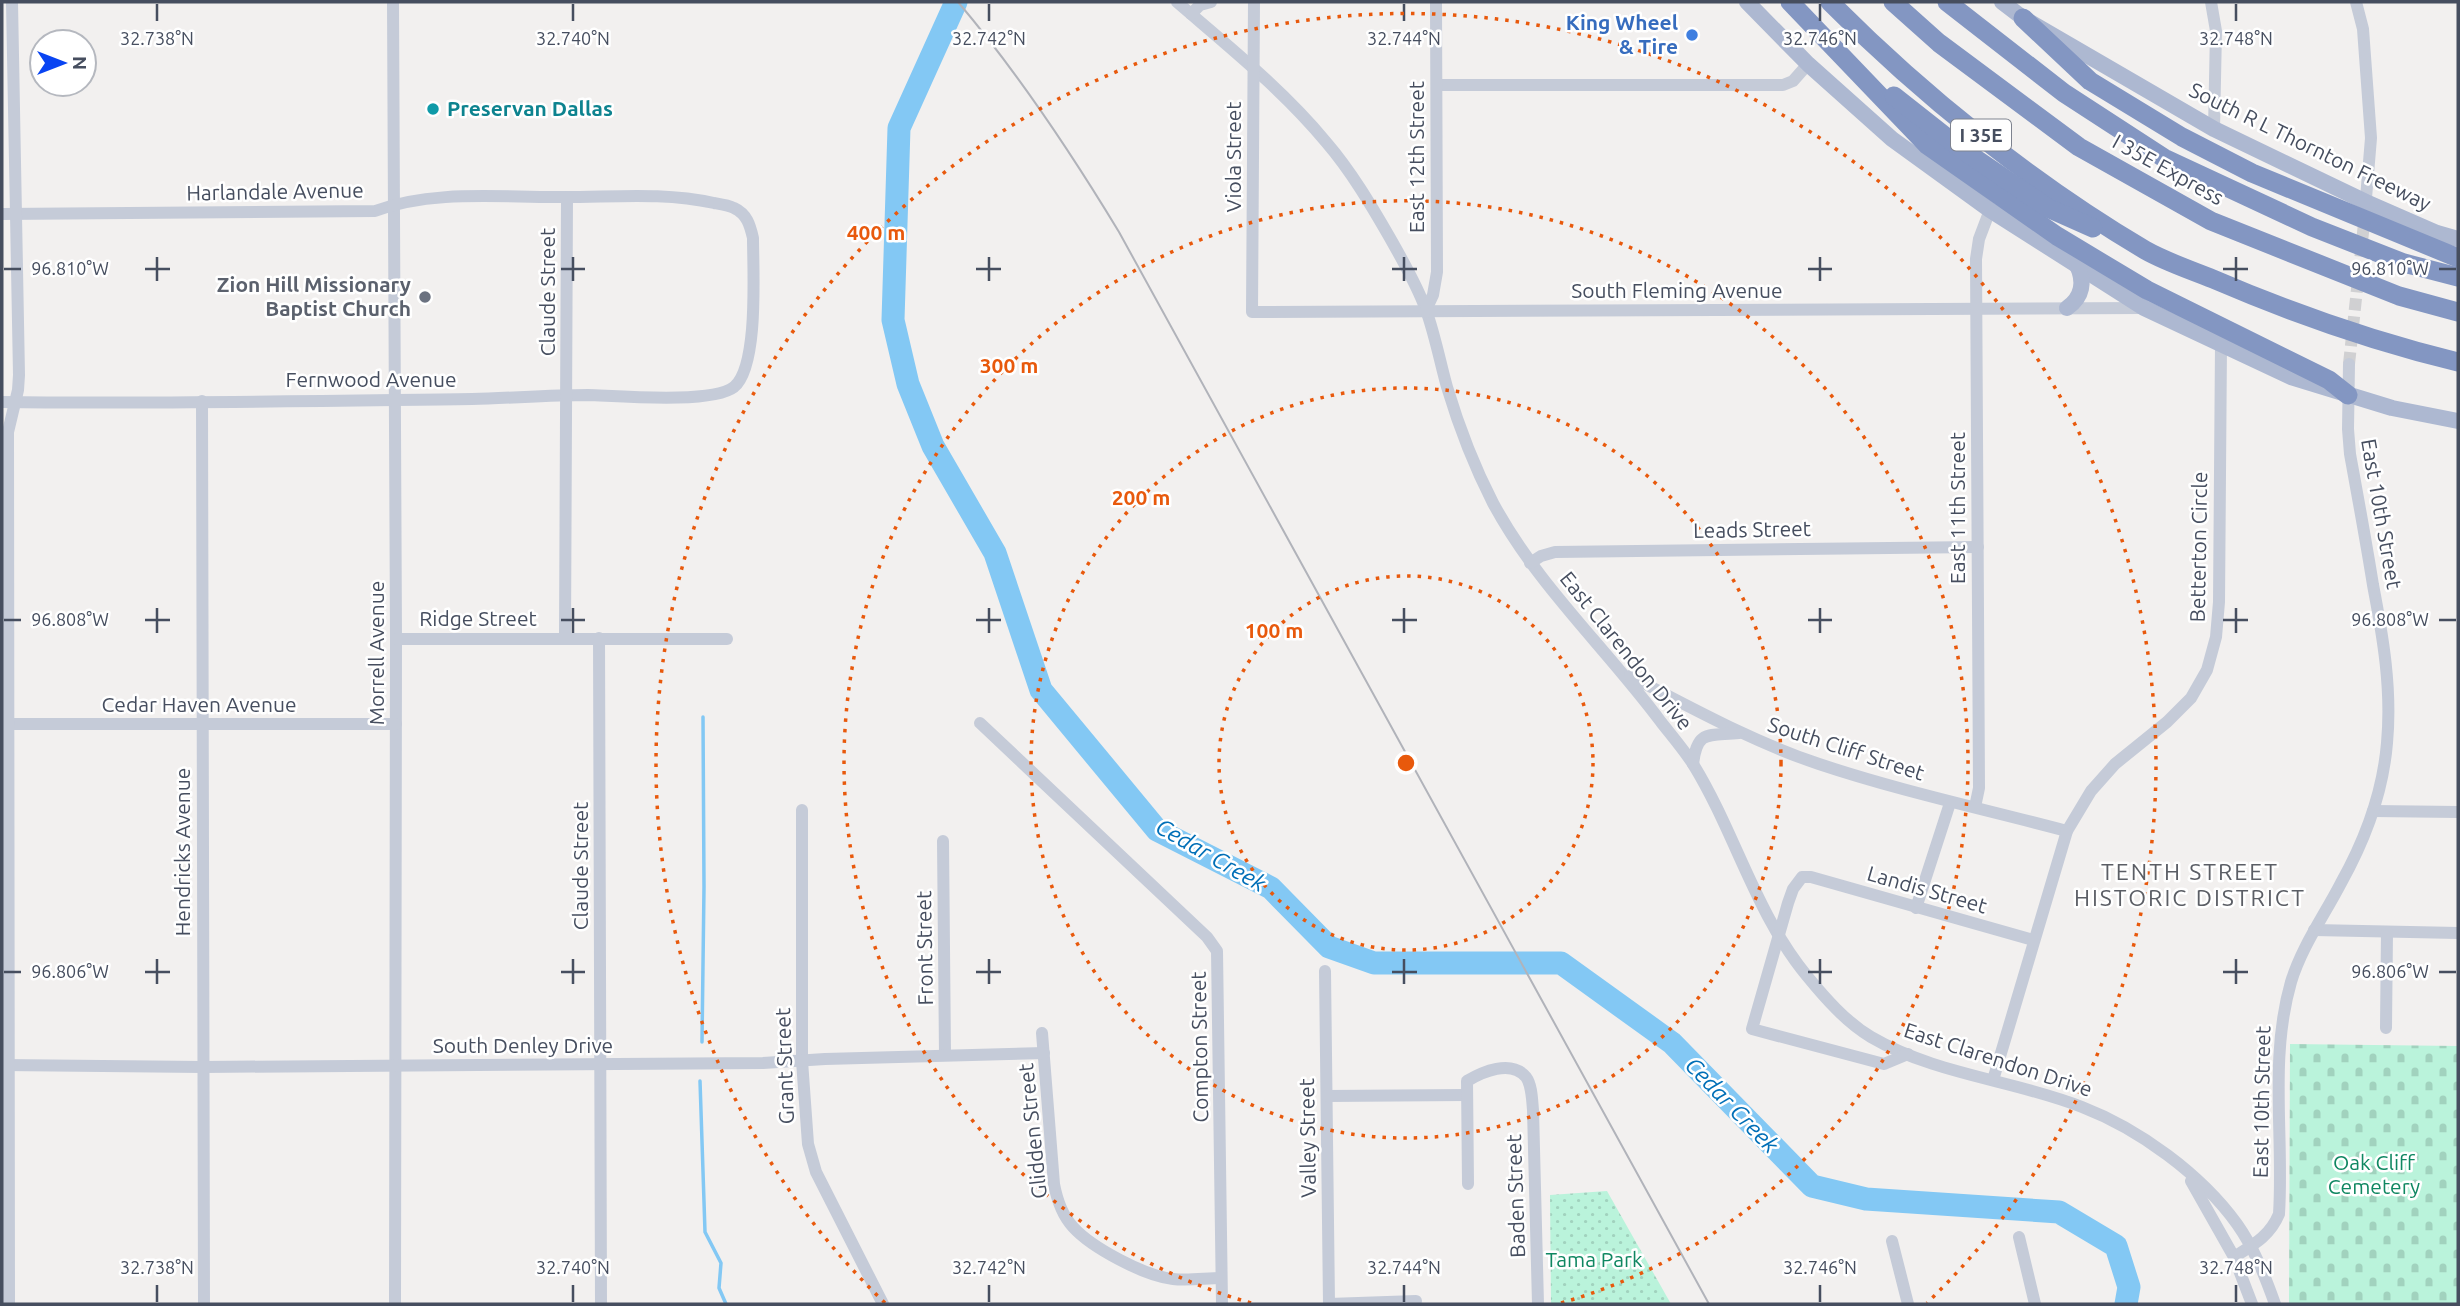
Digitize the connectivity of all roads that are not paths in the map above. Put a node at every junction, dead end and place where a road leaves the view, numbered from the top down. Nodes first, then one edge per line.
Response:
1 (12, 2) edge
2 (393, 2) edge
3 (1177, 2) edge
4 (1212, 2) edge
5 (1254, 2) edge
6 (1436, 2) edge
7 (1747, 2) edge
8 (1772, 2) edge
9 (1790, 2) edge
10 (1830, 2) edge
11 (1893, 2) edge
12 (1947, 2) edge
13 (2002, 2) edge
14 (2211, 2) edge
15 (2356, 2) edge
16 (1191, 13) junction
17 (2023, 18) junction
18 (1808, 64) junction
19 (1254, 69) junction
20 (1437, 85) junction
21 (2214, 129) junction
22 (567, 197) junction
23 (393, 204) junction
24 (2366, 208) junction
25 (1990, 210) junction
26 (2, 214) edge
27 (17, 214) junction
28 (2458, 239) edge
29 (2147, 251) junction
30 (2458, 258) edge
31 (2077, 265) junction
32 (2458, 277) edge
33 (2067, 308) junction
34 (2144, 308) junction
35 (1426, 310) junction
36 (1977, 310) junction
37 (1252, 312) joint
38 (2458, 312) edge
39 (2221, 345) junction
40 (2458, 362) edge
41 (2349, 364) tunnel mouth
42 (738, 384) joint
43 (567, 395) junction
44 (2348, 395) junction
45 (396, 399) junction
46 (202, 401) junction
47 (2, 402) edge
48 (15, 402) junction
49 (2458, 421) edge
50 (1978, 547) junction
51 (1530, 563) junction
52 (565, 638) junction
53 (599, 638) junction
54 (396, 639) junction
55 (727, 639) dead end
56 (1625, 674) junction
57 (979, 723) dead end
58 (5, 724) edge
59 (202, 724) junction
60 (396, 724) junction
61 (1741, 733) junction
62 (1693, 764) junction
63 (1950, 803) junction
64 (1975, 807) junction
65 (802, 810) dead end
66 (2373, 811) junction
67 (2458, 812) edge
68 (2067, 831) junction
69 (943, 841) dead end
70 (1916, 908) junction
71 (2314, 930) junction
72 (2387, 932) junction
73 (2458, 933) edge
74 (1779, 936) junction
75 (2033, 940) junction
76 (1325, 971) dead end
77 (2386, 1028) dead end
78 (1042, 1033) dead end
79 (1044, 1053) junction
80 (1908, 1054) junction
81 (946, 1055) junction
82 (802, 1061) junction
83 (6, 1065) edge
84 (601, 1065) junction
85 (394, 1066) junction
86 (203, 1067) junction
87 (1993, 1080) junction
88 (1466, 1095) junction
89 (1327, 1096) junction
90 (2186, 1171) junction
91 (1468, 1184) dead end
92 (2019, 1237) dead end
93 (1892, 1241) dead end
94 (2250, 1246) junction
95 (2234, 1257) junction
96 (1222, 1278) junction
97 (1416, 1301) dead end
98 (9, 1304) edge
99 (204, 1304) edge
100 (395, 1304) edge
101 (601, 1304) edge
102 (883, 1304) edge
103 (1222, 1304) edge
104 (1329, 1304) edge
105 (1538, 1304) edge
106 (1908, 1304) edge
107 (2035, 1304) edge
108 (2252, 1304) edge
109 (2275, 1304) edge

1 - 27 street
2 - 23 street, Morrell Avenue
3 - 16 street, East Clarendon Drive
4 - 16 street
5 - 19 street, Viola Street
6 - 20 street, East 12th Street
7 - 18 main road
8 - 29 highway
9 - 44 highway
10 - 29 highway, I 35E
11 - 38 highway, I 35E Express
12 - 32 highway
13 - 17 main road, South R L Thornton Freeway
14 - 21 street
15 - 24 street
16 - 19 street, East Clarendon Drive
17 - 21 main road, South R L Thornton Freeway
17 - 30 highway
18 - 20 street
18 - 25 main road
19 - 35 street, East Clarendon Drive
19 - 37 street, Viola Street
20 - 35 street, East 12th Street
21 - 24 main road, South R L Thornton Freeway
22 - 23 street, Harlandale Avenue
22 - 42 street, Harlandale Avenue
22 - 43 street, Claude Street
23 - 27 street, Harlandale Avenue
23 - 45 street, Morrell Avenue
24 - 28 main road, South R L Thornton Freeway
25 - 31 main road
25 - 36 street, East 11th Street
26 - 27 street, Harlandale Avenue
27 - 48 street
29 - 40 highway, I 35E
31 - 33 main road
31 - 34 main road
33 - 34 street, South Fleming Avenue
33 - 36 street, South Fleming Avenue
34 - 39 main road
35 - 36 street, South Fleming Avenue
35 - 37 street, South Fleming Avenue
35 - 51 street, East Clarendon Drive
36 - 50 street, East 11th Street
39 - 44 main road
39 - 68 street, Betterton Circle
41 - 44 street, East 10th Street
42 - 43 street, Fernwood Avenue
43 - 45 street, Fernwood Avenue
43 - 52 street, Claude Street
44 - 49 main road
44 - 66 street, East 10th Street
45 - 46 street, Fernwood Avenue
45 - 54 street, Morrell Avenue
46 - 48 street, Fernwood Avenue
46 - 59 street, Hendricks Avenue
47 - 48 street, Fernwood Avenue
48 - 58 street
50 - 51 street, Leads Street
50 - 64 street, East 11th Street
51 - 56 street, East Clarendon Drive
52 - 53 street, Ridge Street
52 - 54 street, Ridge Street
53 - 55 street, Ridge Street
53 - 84 street, Claude Street
54 - 60 street, Morrell Avenue
56 - 61 street, South Cliff Street
56 - 62 street, East Clarendon Drive
57 - 96 street, Compton Street
58 - 59 street, Cedar Haven Avenue
58 - 83 street
59 - 60 street, Cedar Haven Avenue
59 - 86 street, Hendricks Avenue
60 - 85 street, Morrell Avenue
61 - 62 street
61 - 63 street, South Cliff Street
62 - 74 street, East Clarendon Drive
63 - 64 street, South Cliff Street
63 - 70 street
64 - 68 street, South Cliff Street
65 - 82 street, Grant Street
66 - 67 street
66 - 71 street, East 10th Street
68 - 75 street, Betterton Circle
69 - 81 street, Front Street
70 - 74 street, Landis Street
70 - 75 street, Landis Street
71 - 72 street
71 - 94 street, East 10th Street
72 - 73 street
72 - 77 street
74 - 80 street, East Clarendon Drive
74 - 80 street
75 - 87 street, Betterton Circle
76 - 89 street, Valley Street
78 - 79 street, Glidden Street
79 - 81 street, South Denley Drive
79 - 96 street, Glidden Street
80 - 87 street, East Clarendon Drive
81 - 82 street, South Denley Drive
82 - 84 street, South Denley Drive
82 - 102 street, Grant Street
83 - 86 street, South Denley Drive
83 - 98 street
84 - 85 street, South Denley Drive
84 - 101 street, Claude Street
85 - 86 street, South Denley Drive
85 - 100 street, Morrell Avenue
86 - 99 street, Hendricks Avenue
87 - 90 street, East Clarendon Drive
88 - 89 street
88 - 91 street
88 - 105 street, Baden Street
89 - 104 street, Valley Street
90 - 94 street, East Clarendon Drive
90 - 95 street, East Clarendon Drive
92 - 107 street
93 - 106 street
94 - 95 street, East 10th Street
94 - 109 street, East Clarendon Drive
95 - 108 street, East Clarendon Drive
96 - 103 street, Compton Street
97 - 104 street

